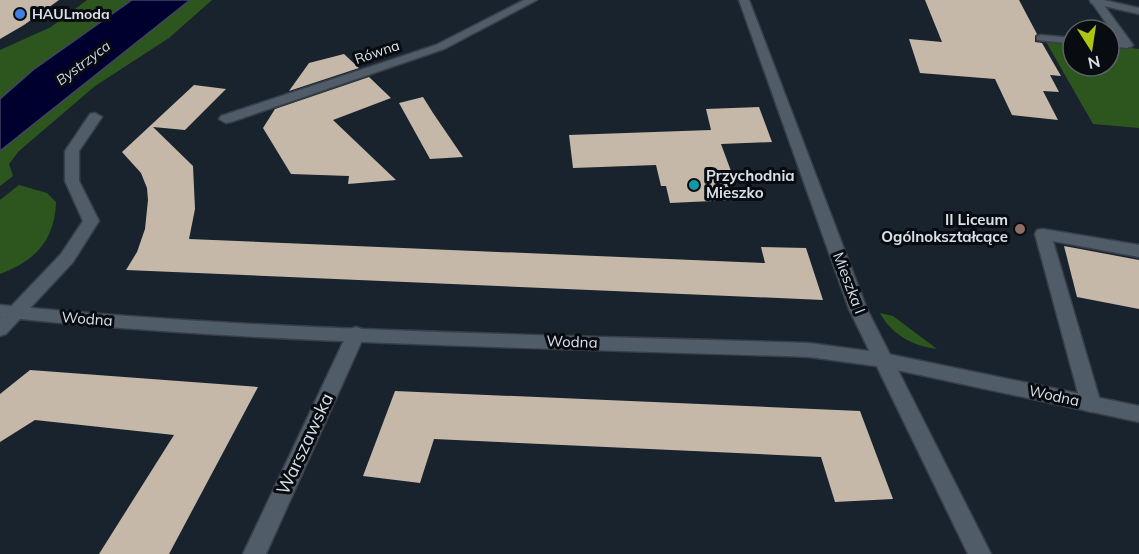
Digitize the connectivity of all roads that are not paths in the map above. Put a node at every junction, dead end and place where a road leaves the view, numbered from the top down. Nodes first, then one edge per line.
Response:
1 (532, 0) edge
2 (744, 0) edge
3 (1095, 0) edge
4 (1139, 11) edge
5 (1108, 18) edge
6 (1121, 37) edge
7 (1041, 38) dead end
8 (1061, 40) edge
9 (1121, 45) edge
10 (95, 117) dead end
11 (226, 119) dead end
12 (1139, 251) edge
13 (7, 312) edge
14 (0, 329) edge
15 (356, 334) junction
16 (883, 360) junction
17 (1091, 404) junction
18 (1139, 414) edge
19 (254, 554) edge
20 (980, 554) edge

1 - 11 street, Równa
2 - 16 street, Mieszka I
3 - 4 street
3 - 5 street
6 - 9 street
7 - 8 street
10 - 13 street
12 - 17 street
13 - 14 street
13 - 15 street, Wodna
15 - 16 street, Wodna
15 - 19 street, Warszawska
16 - 17 street, Wodna
16 - 20 street, Mieszka I
17 - 18 street, Wodna

